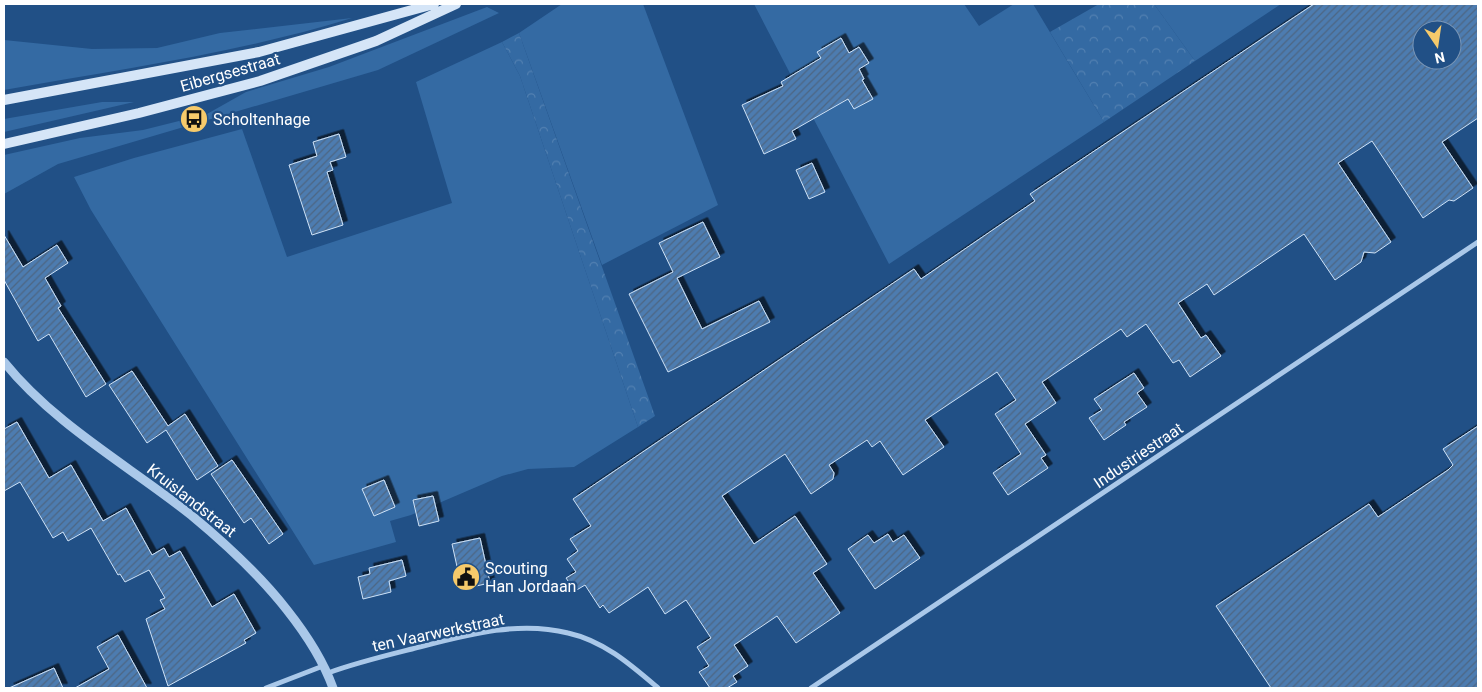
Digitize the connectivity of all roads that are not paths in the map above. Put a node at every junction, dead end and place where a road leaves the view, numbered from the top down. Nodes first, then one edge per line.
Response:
1 (434, 4) edge
2 (456, 4) edge
3 (4, 100) edge
4 (4, 144) edge
5 (1478, 242) edge
6 (4, 362) edge
7 (326, 670) junction
8 (266, 688) edge
9 (333, 688) edge
10 (658, 688) edge
11 (811, 688) edge

1 - 3 main road, Eibergsestraat
2 - 4 main road, Eibergsestraat
5 - 11 street, Industriestraat
6 - 7 street, Kruislandstraat
7 - 8 street, ten Vaarwerkstraat
7 - 9 street, Kruislandstraat
7 - 10 street, ten Vaarwerkstraat

